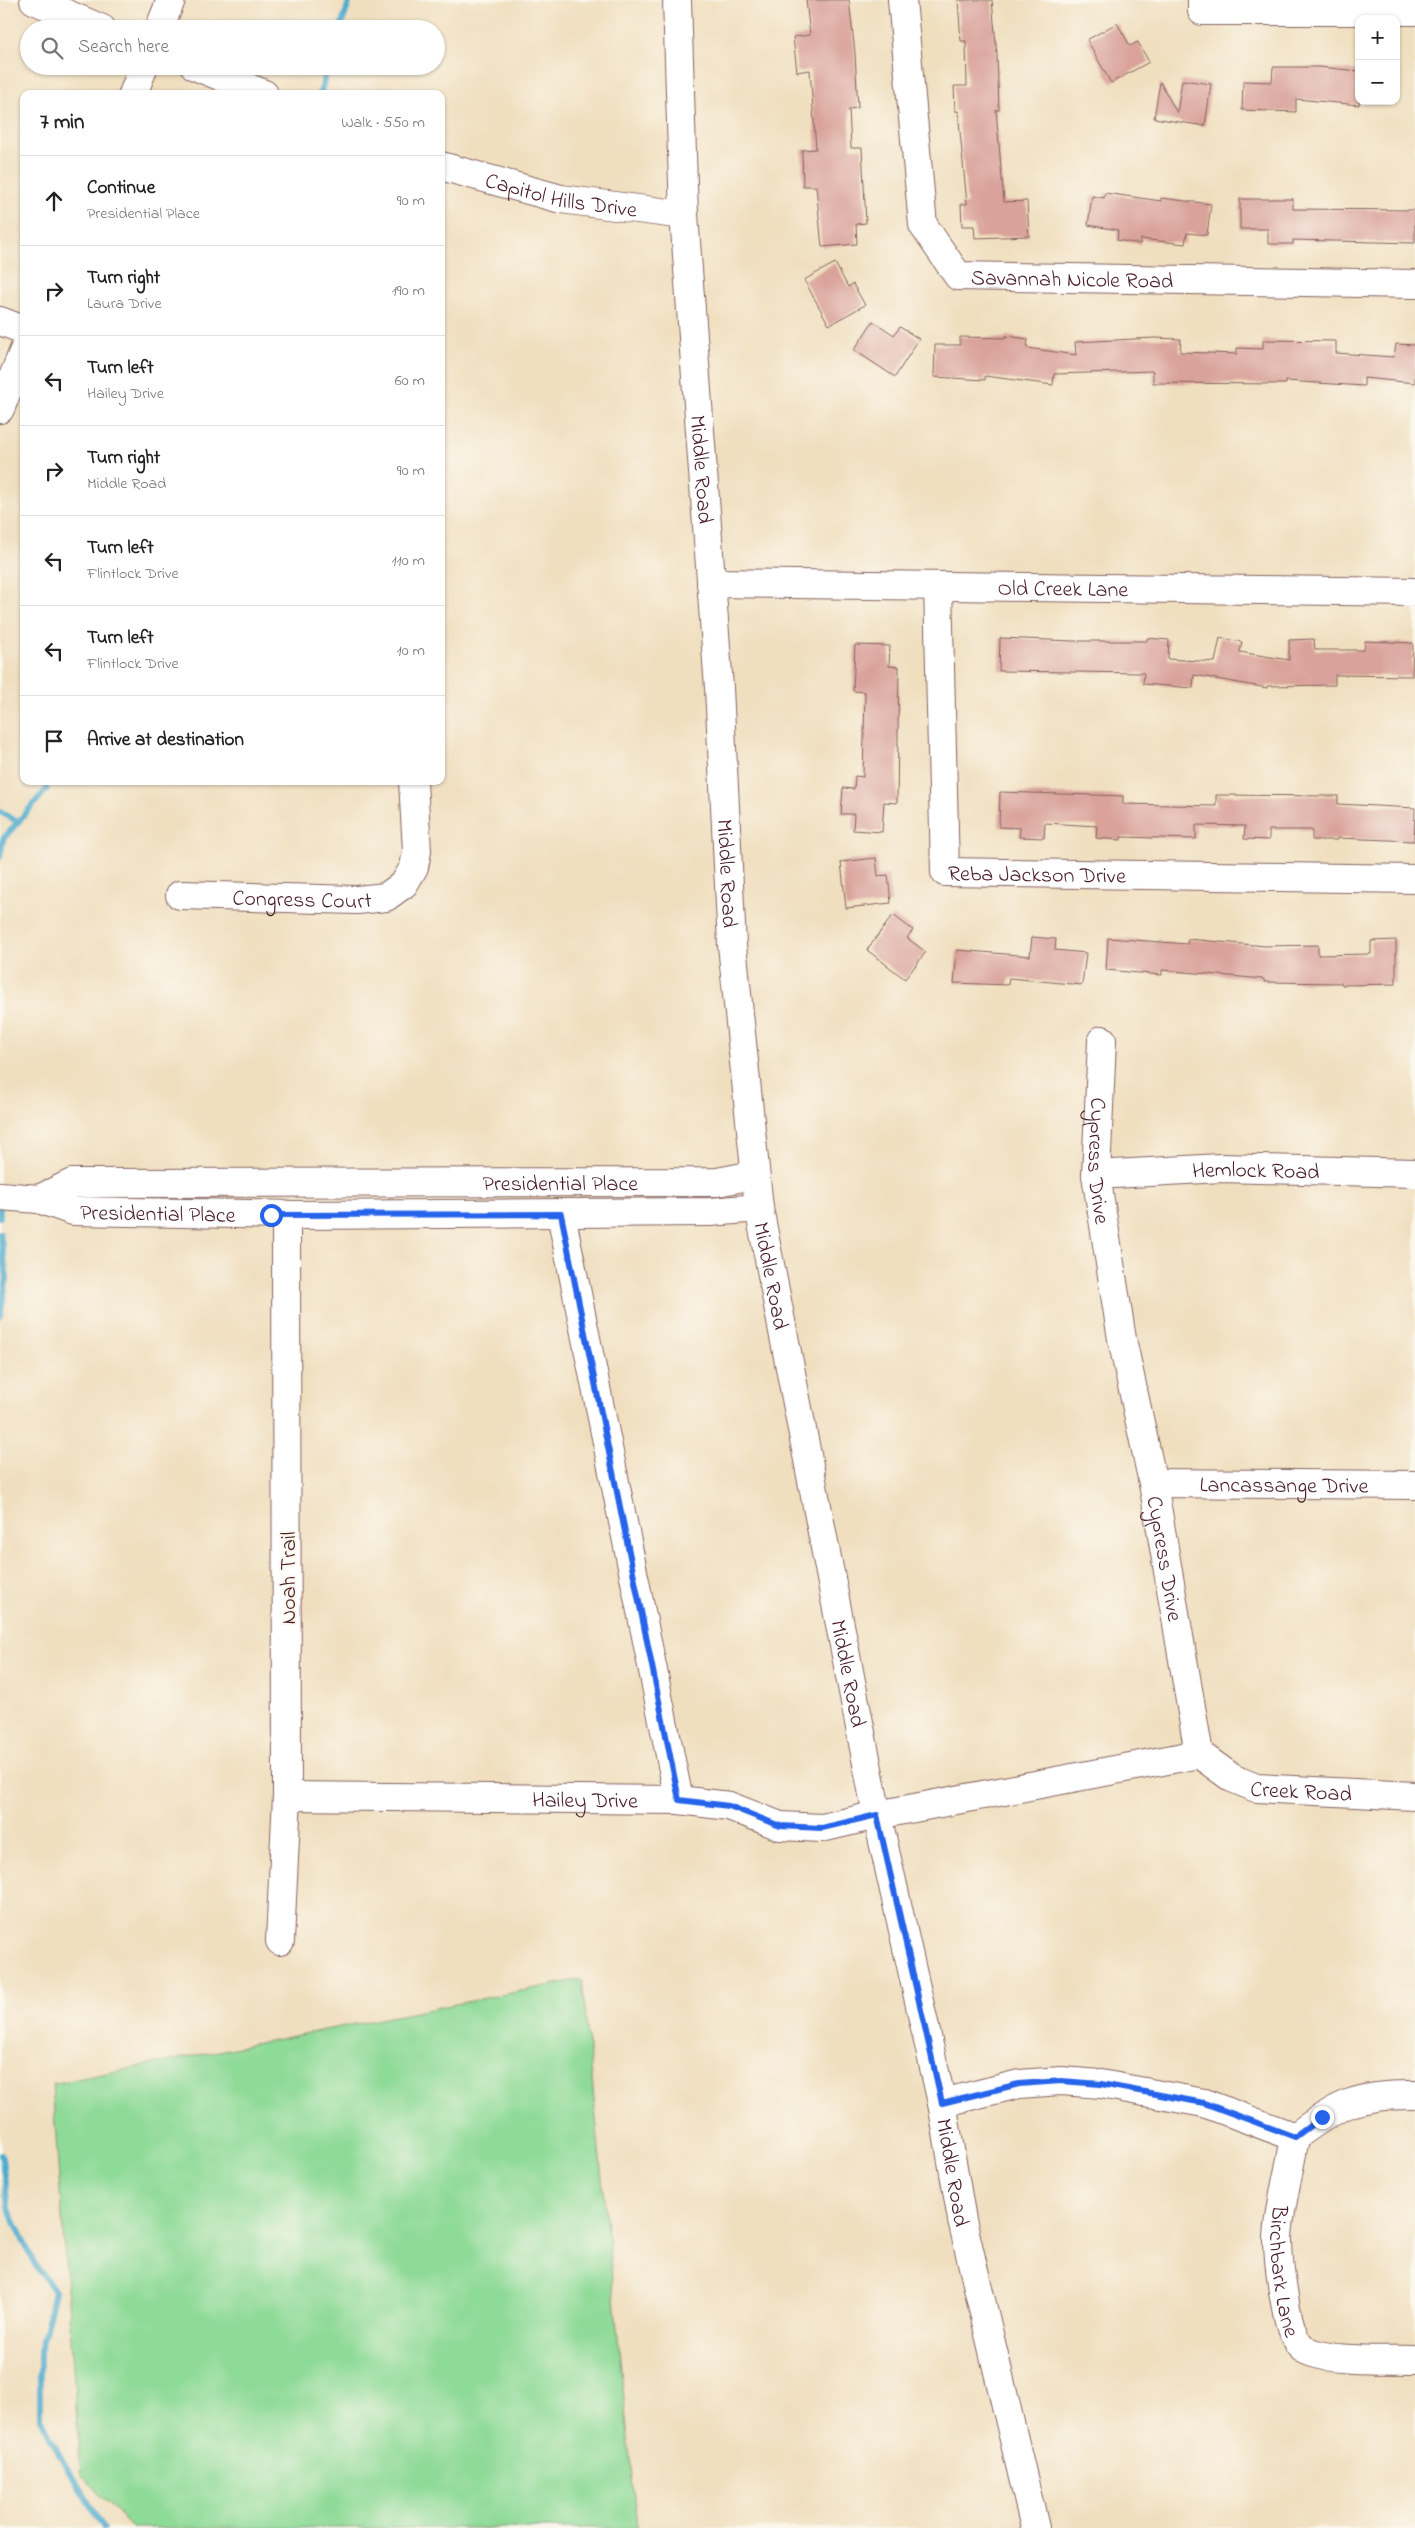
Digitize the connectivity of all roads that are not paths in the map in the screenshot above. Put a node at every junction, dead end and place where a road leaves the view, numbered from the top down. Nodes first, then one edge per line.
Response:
1 (34, 0) edge
2 (170, 0) edge
3 (677, 0) edge
4 (902, 0) edge
5 (1202, 0) edge
6 (1415, 11) edge
7 (81, 20) edge
8 (163, 20) edge
9 (140, 75) edge
10 (217, 75) edge
11 (135, 90) edge
12 (254, 90) edge
13 (445, 172) edge
14 (684, 214) junction
15 (1415, 284) edge
16 (0, 321) edge
17 (20, 328) edge
18 (20, 360) edge
19 (0, 409) edge
20 (711, 583) junction
21 (938, 586) junction
22 (1415, 592) edge
23 (413, 785) edge
24 (1415, 879) edge
25 (180, 895) dead end
26 (1102, 1040) dead end
27 (1415, 1173) edge
28 (754, 1175) junction
29 (1096, 1175) junction
30 (18, 1197) edge
31 (759, 1208) junction
32 (561, 1214) junction
33 (286, 1215) junction
34 (1153, 1483) junction
35 (1415, 1485) edge
36 (1199, 1754) junction
37 (287, 1796) junction
38 (1415, 1796) edge
39 (679, 1800) junction
40 (877, 1815) junction
41 (280, 1941) dead end
42 (1415, 2094) edge
43 (942, 2103) junction
44 (1295, 2137) junction
45 (1415, 2360) edge
46 (1035, 2528) edge

1 - 7 street
2 - 8 street
3 - 14 street, Middle Road
4 - 15 street, Savannah Nicole Road
5 - 6 street
9 - 11 street
10 - 12 street
13 - 14 street, Capitol Hills Drive
14 - 20 street, Middle Road
16 - 17 street
18 - 19 street
20 - 21 street, Old Creek Lane
20 - 28 street, Middle Road
21 - 22 street, Old Creek Lane
21 - 24 street, Reba Jackson Drive
23 - 25 street, Congress Court
26 - 29 street, Cypress Drive
27 - 29 street, Hemlock Road
28 - 30 street, Presidential Place
28 - 31 street, Middle Road
29 - 34 street, Cypress Drive
30 - 33 street, Presidential Place
31 - 32 street, Presidential Place
31 - 40 street, Middle Road
32 - 33 street, Presidential Place
32 - 39 street
33 - 37 street, Noah Trail
34 - 35 street, Lancassange Drive
34 - 36 street, Cypress Drive
36 - 38 street, Creek Road
36 - 40 street
37 - 39 street, Hailey Drive
37 - 41 street, Noah Trail
39 - 40 street, Hailey Drive
40 - 43 street, Middle Road
42 - 44 street
43 - 44 street
43 - 46 street, Middle Road
44 - 45 street, Birchbark Lane

